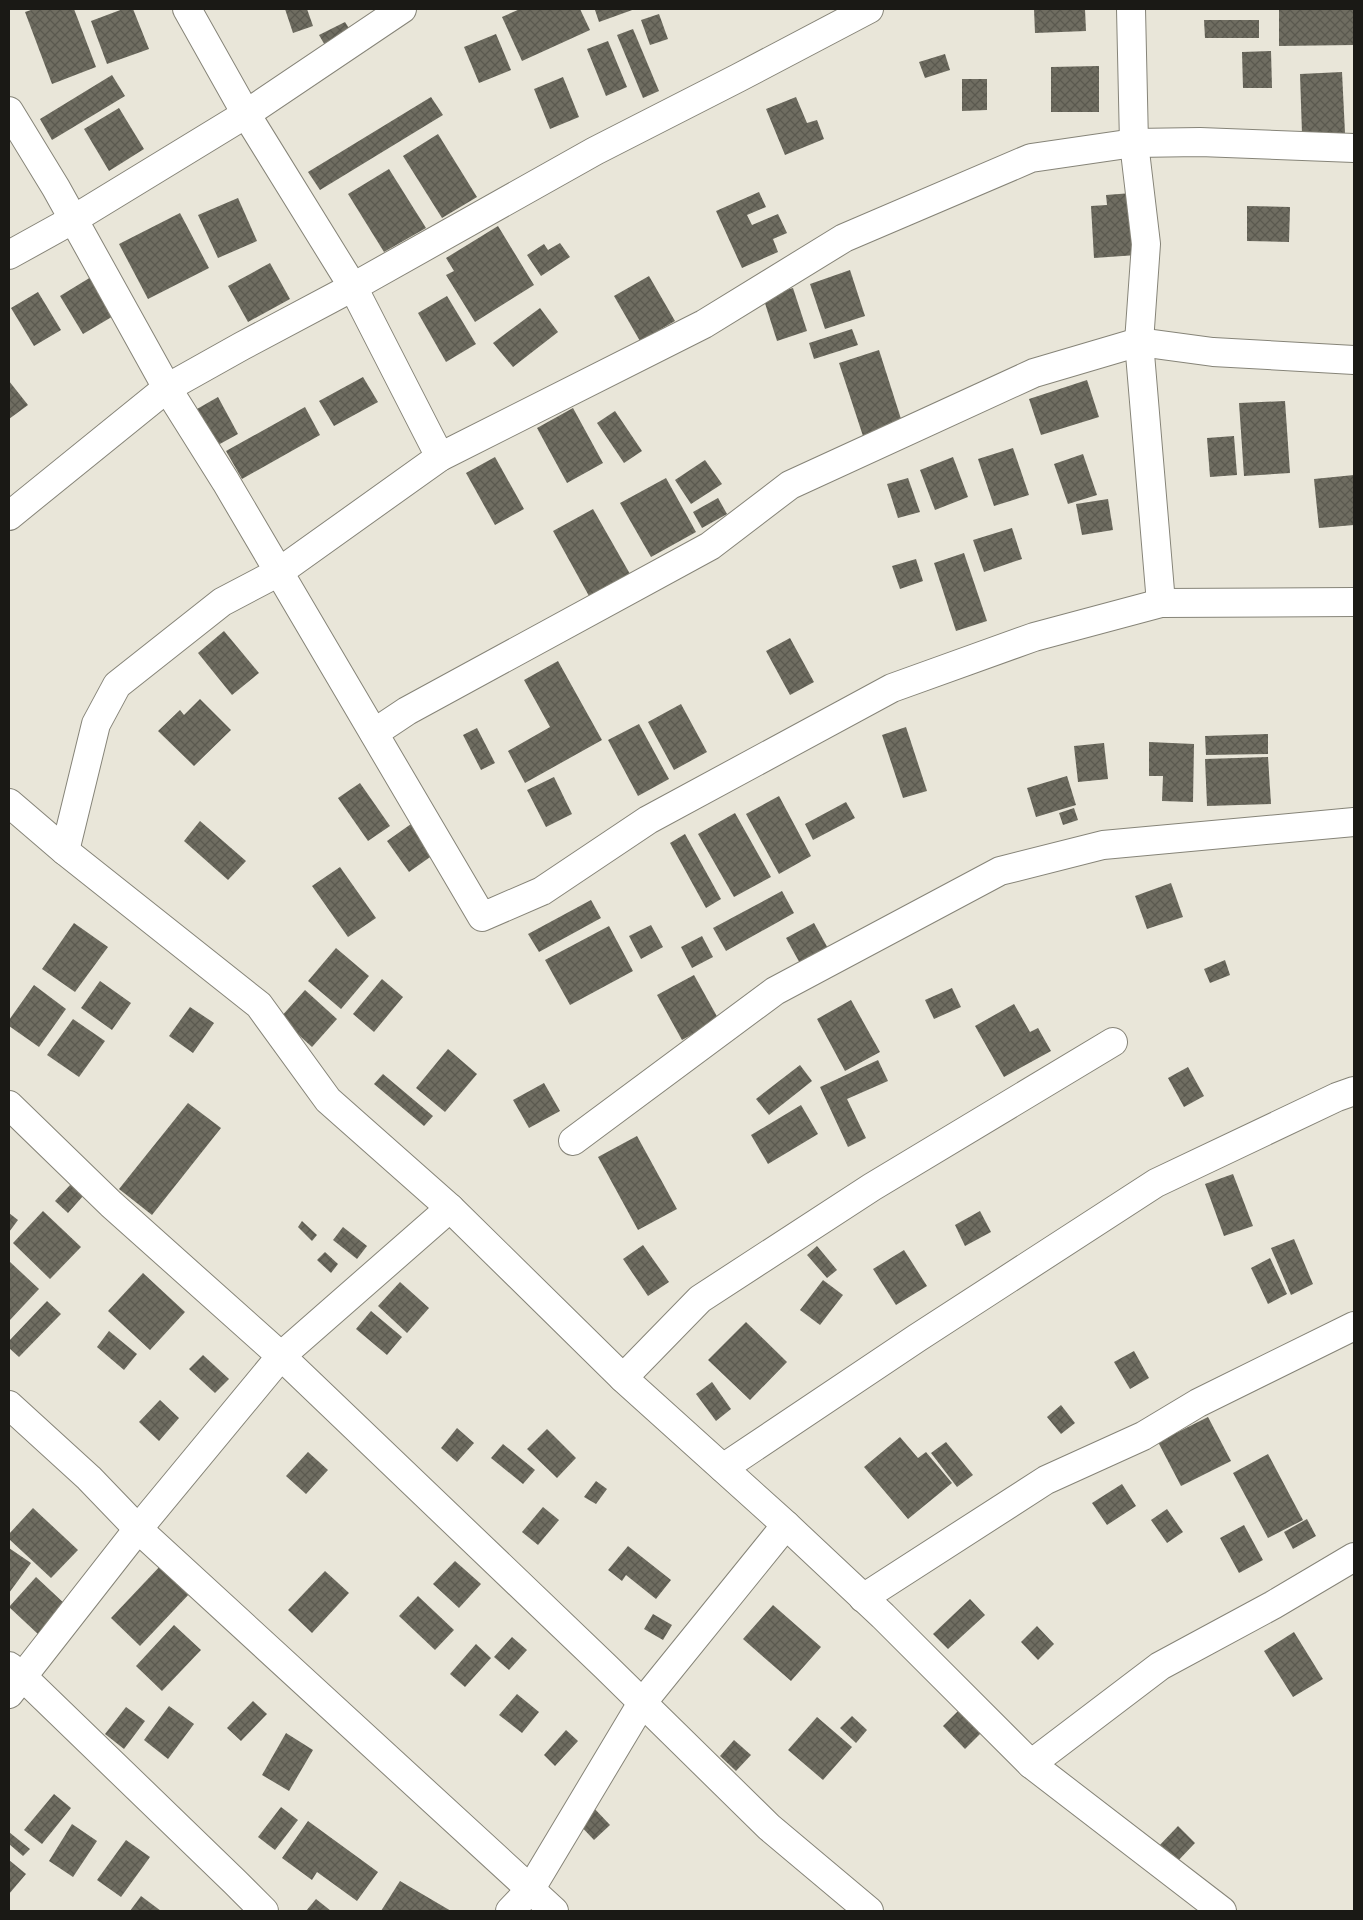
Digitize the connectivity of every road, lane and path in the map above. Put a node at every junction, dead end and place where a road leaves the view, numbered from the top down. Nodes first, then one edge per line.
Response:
1 (187, 9) edge
2 (402, 9) edge
3 (869, 9) edge
4 (1131, 9) edge
5 (9, 111) edge
6 (246, 114) junction
7 (1134, 143) junction
8 (1354, 148) edge
9 (74, 219) junction
10 (9, 255) edge
11 (354, 287) junction
12 (1139, 342) junction
13 (1354, 360) edge
14 (168, 388) junction
15 (440, 457) junction
16 (9, 516) edge
17 (279, 572) junction
18 (1354, 602) edge
19 (1161, 604) junction
20 (374, 733) junction
21 (9, 802) edge
22 (1354, 822) edge
23 (65, 851) junction
24 (1113, 1042) dead end
25 (1354, 1091) edge
26 (9, 1105) edge
27 (573, 1141) dead end
28 (450, 1208) junction
29 (1354, 1326) edge
30 (281, 1356) junction
31 (623, 1378) junction
32 (9, 1405) edge
33 (723, 1468) junction
34 (786, 1525) junction
35 (138, 1529) junction
36 (1354, 1557) edge
37 (863, 1598) junction
38 (13, 1679) edge
39 (642, 1703) junction
40 (1031, 1764) junction
41 (530, 1890) junction
42 (264, 1911) edge
43 (510, 1911) edge
44 (554, 1911) edge
45 (869, 1911) edge
46 (1222, 1911) edge

1 - 6 street
2 - 6 street
3 - 11 street
4 - 7 street
5 - 9 street
6 - 9 street
6 - 11 street
7 - 8 street
7 - 12 street
7 - 15 street
9 - 10 street
9 - 14 street
11 - 14 street
11 - 15 street
12 - 13 street
12 - 19 street
12 - 20 street
14 - 16 street
14 - 17 street
15 - 17 street
17 - 20 street
17 - 23 street
18 - 19 street
19 - 20 street
21 - 23 street
22 - 27 street
23 - 28 street
24 - 31 street
25 - 33 street
26 - 30 street
28 - 30 street
28 - 31 street
29 - 37 street
30 - 35 street
30 - 39 street
31 - 33 street
32 - 35 street
33 - 34 street
34 - 37 street
34 - 39 street
35 - 38 street
35 - 41 street
36 - 40 street
37 - 40 street
38 - 42 street
39 - 41 street
39 - 45 street
40 - 46 street
41 - 43 street
41 - 44 street

